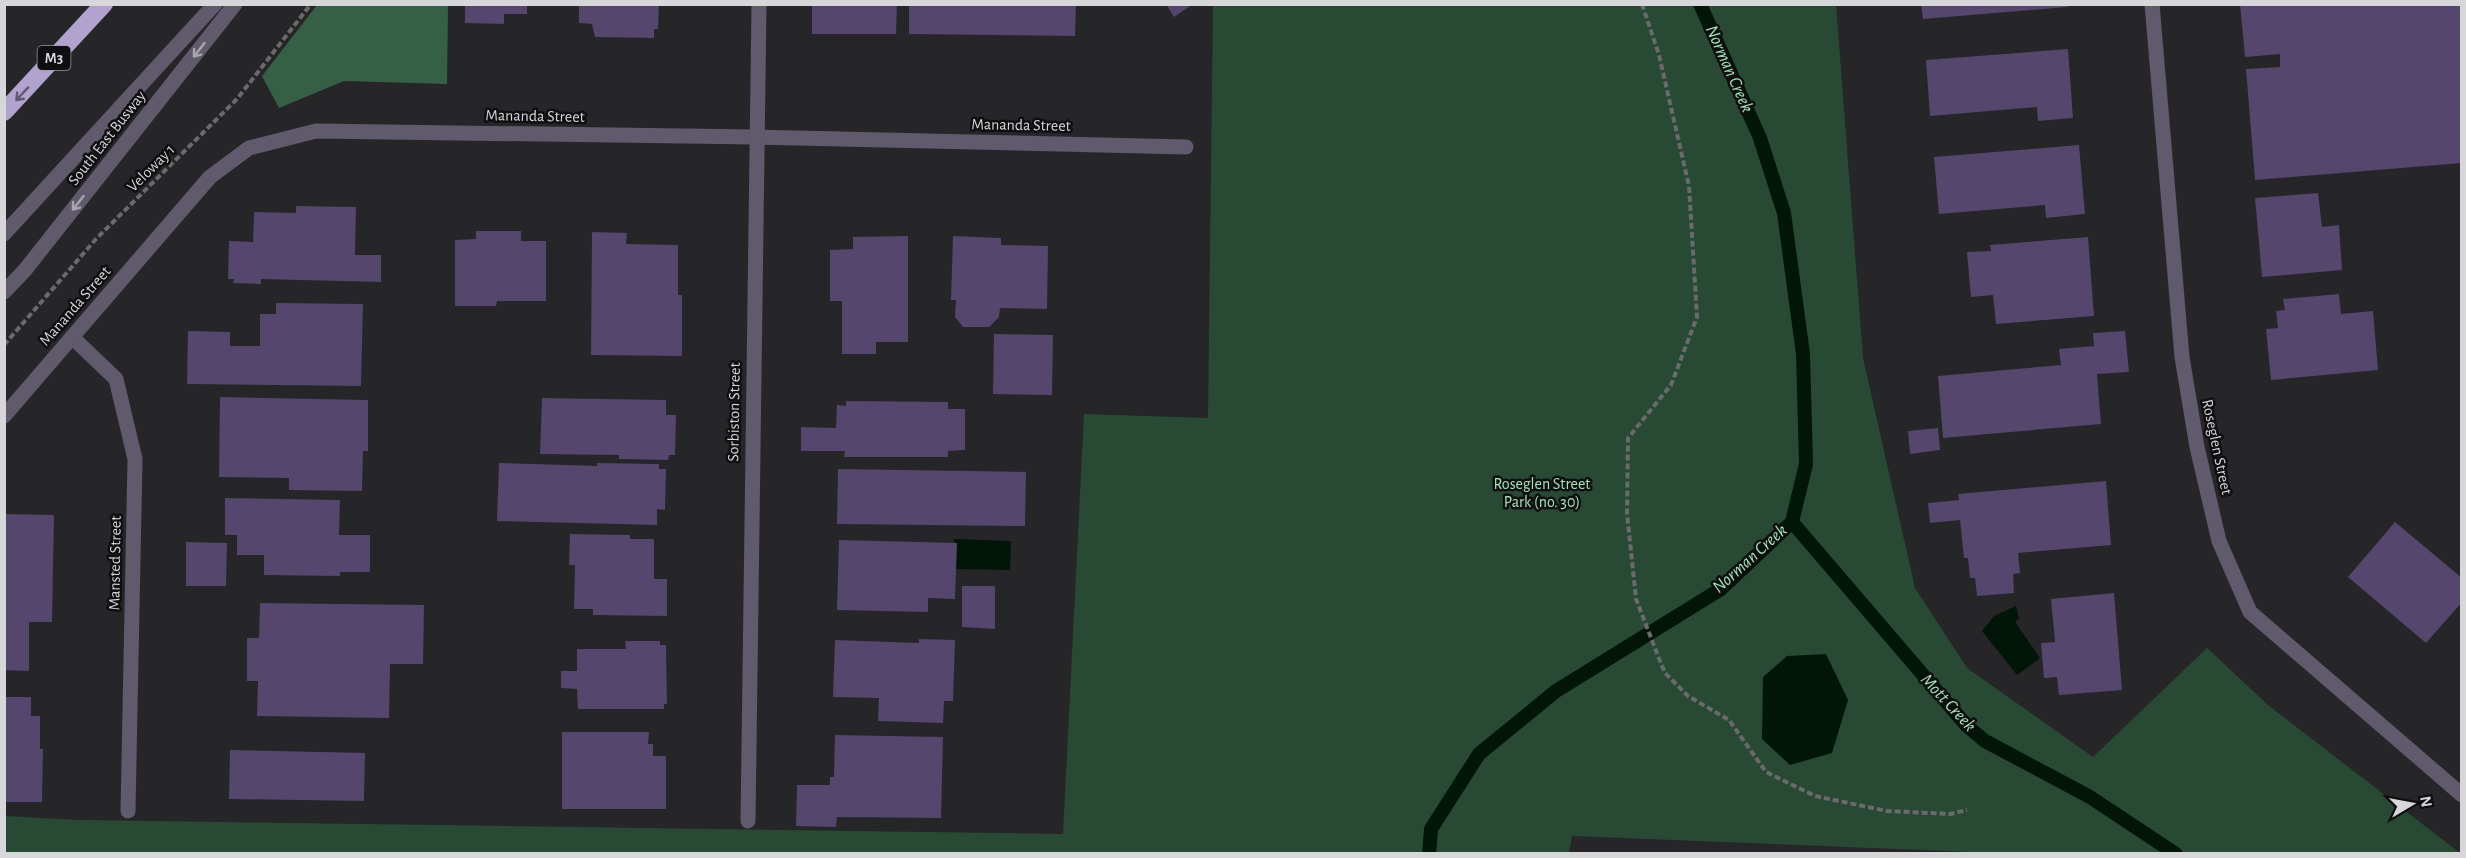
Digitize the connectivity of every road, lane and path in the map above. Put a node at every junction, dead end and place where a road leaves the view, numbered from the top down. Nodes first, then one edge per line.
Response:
1 (104, 4) edge
2 (215, 4) edge
3 (235, 4) edge
4 (311, 4) edge
5 (759, 4) edge
6 (1642, 4) edge
7 (2152, 4) edge
8 (4, 112) edge
9 (755, 137) junction
10 (1185, 147) dead end
11 (4, 234) edge
12 (4, 292) edge
13 (72, 337) junction
14 (4, 345) edge
15 (4, 416) edge
16 (2462, 795) edge
17 (1967, 810) dead end
18 (128, 811) dead end
19 (748, 821) dead end

1 -> 8 highway, M3
2 - 11 street, South East Busway
3 -> 12 street, South East Busway
4 - 14 path, Veloway 1
5 - 9 street, Sorbiston Street
6 - 17 path
7 - 16 street, Roseglen Street
9 - 10 street, Mananda Street
9 - 13 street, Mananda Street
9 - 19 street, Sorbiston Street
13 - 15 street, Mananda Street
13 - 18 street, Mansted Street

